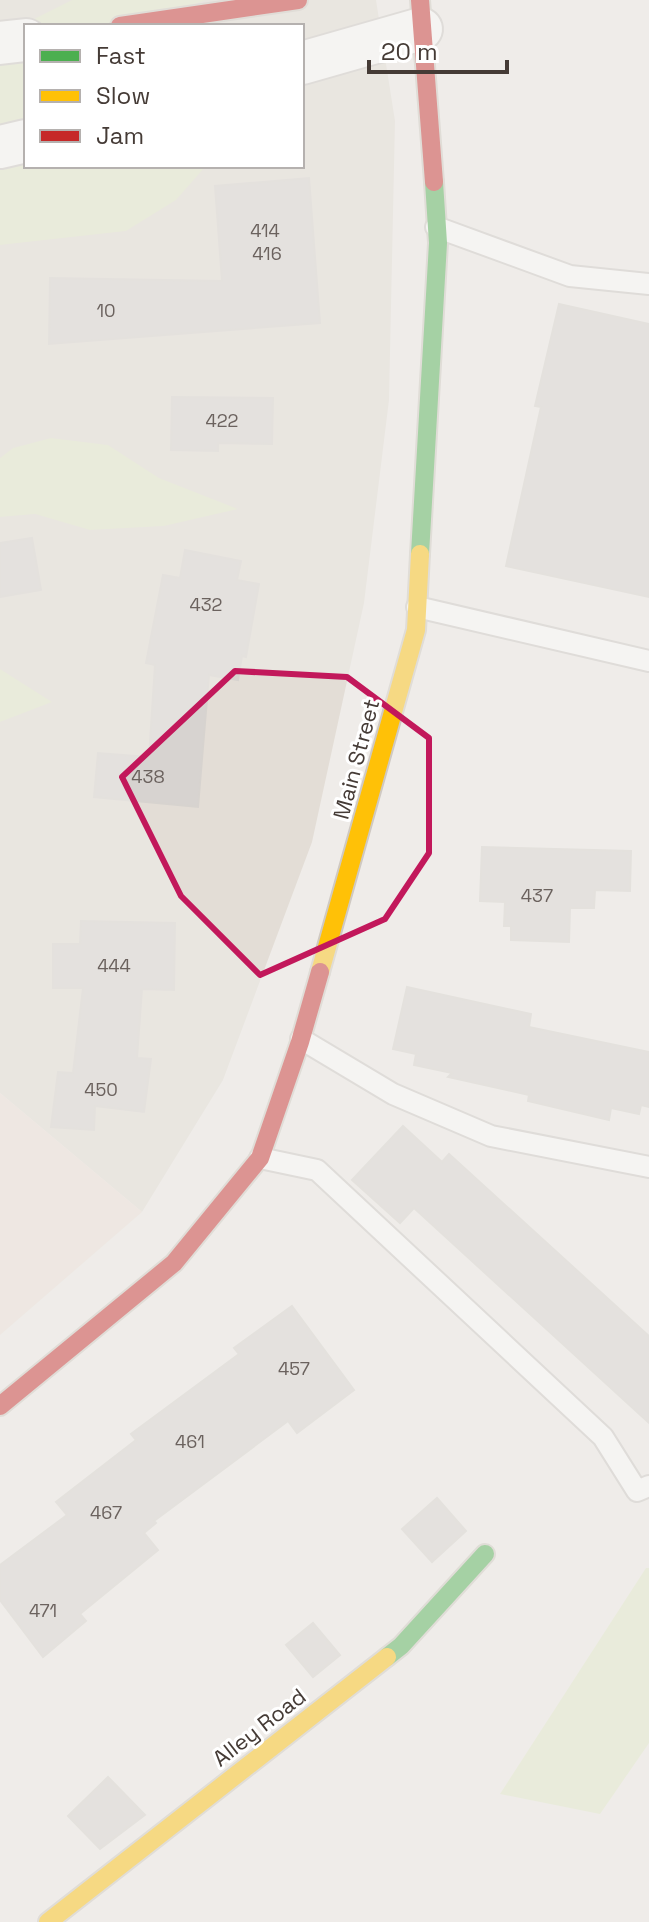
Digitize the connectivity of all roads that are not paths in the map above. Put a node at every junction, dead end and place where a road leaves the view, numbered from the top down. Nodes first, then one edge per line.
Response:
1 (298, 0) edge
2 (420, 14) edge
3 (134, 24) edge
4 (24, 40) edge
5 (0, 43) edge
6 (304, 62) edge
7 (24, 141) edge
8 (0, 147) edge
9 (436, 227) junction
10 (649, 284) edge
11 (417, 607) junction
12 (649, 661) edge
13 (301, 1039) junction
14 (260, 1158) junction
15 (649, 1167) edge
16 (0, 1406) edge
17 (649, 1486) edge
18 (485, 1554) dead end
19 (48, 1922) edge

1 - 3 main road
2 - 6 street
2 - 9 main road, Main Street
4 - 5 street
7 - 8 street
9 - 10 lane
9 - 11 main road, Main Street
11 - 12 lane
11 - 13 main road, Main Street
13 - 14 main road, Main Street
13 - 15 lane
14 - 16 main road, Main Street
14 - 17 lane
18 - 19 main road, Alley Road

